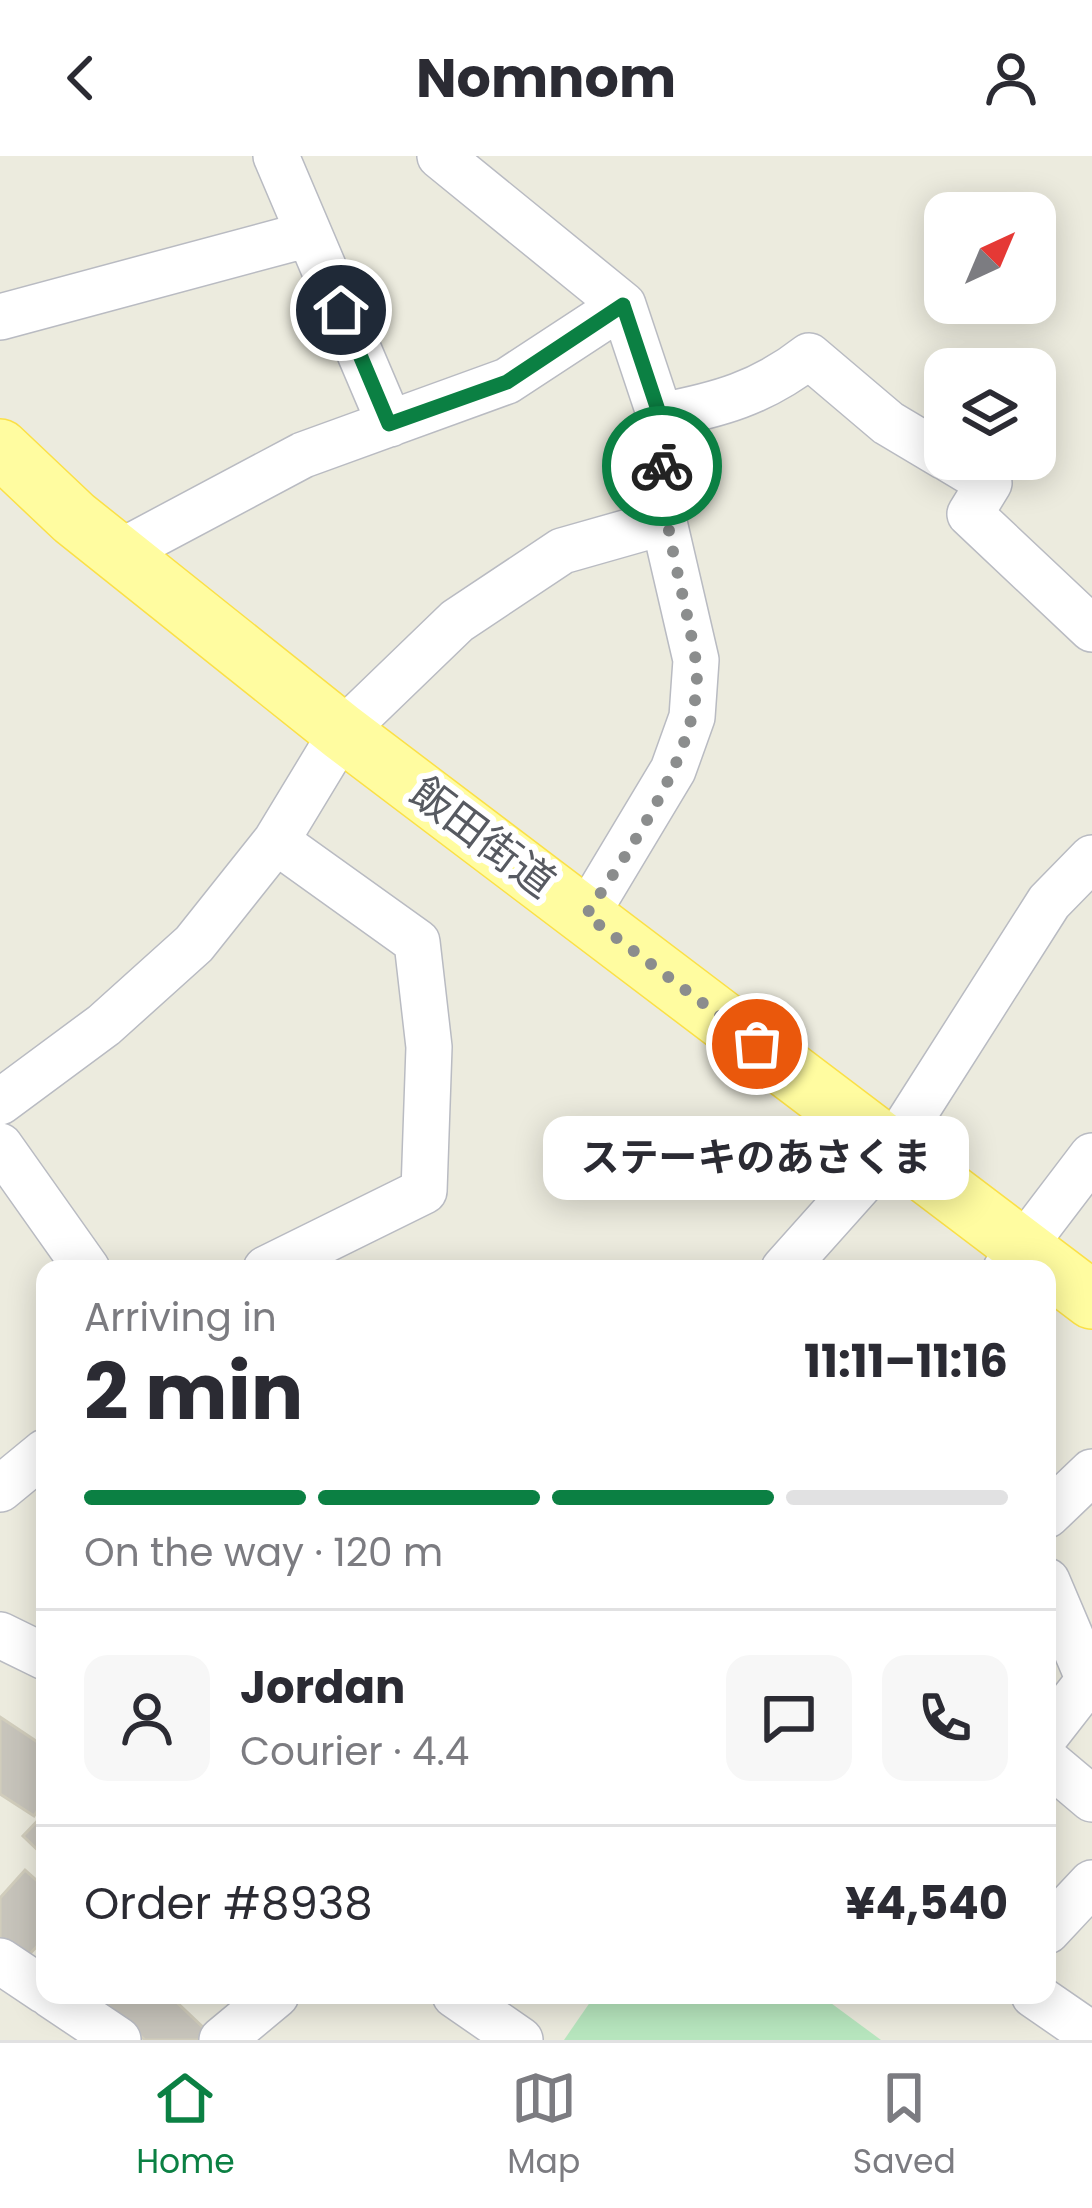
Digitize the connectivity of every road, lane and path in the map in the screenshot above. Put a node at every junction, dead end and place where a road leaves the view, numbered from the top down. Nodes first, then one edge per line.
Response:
1 (277, 156) edge
2 (440, 156) edge
3 (309, 234) junction
4 (623, 305) junction
5 (0, 317) edge
6 (660, 416) junction
7 (389, 424) junction
8 (924, 444) edge
9 (0, 448) edge
10 (984, 480) edge
11 (664, 522) junction
12 (117, 554) junction
13 (1092, 629) edge
14 (342, 732) junction
15 (276, 841) junction
16 (1092, 858) edge
17 (586, 915) junction
18 (0, 1102) edge
19 (0, 1146) edge
20 (893, 1148) junction
21 (1092, 1156) edge
22 (1015, 1258) edge
23 (81, 1260) edge
24 (287, 1260) edge
25 (792, 1260) edge
26 (1056, 1280) edge
27 (1092, 1300) edge
28 (36, 1459) edge
29 (1092, 1472) edge
30 (0, 1489) edge
31 (1056, 1506) edge
32 (1056, 1602) edge
33 (0, 1635) edge
34 (36, 1653) edge
35 (1056, 1722) edge
36 (1056, 1769) edge
37 (1092, 1799) edge
38 (1092, 1883) edge
39 (1056, 1921) edge
40 (0, 1961) edge
41 (36, 1985) edge
42 (64, 2004) edge
43 (265, 2004) edge
44 (468, 2004) edge
45 (1047, 2004) edge
46 (1092, 2035) edge
47 (118, 2040) edge
48 (222, 2040) edge
49 (520, 2040) edge

1 - 3 street
2 - 4 street
3 - 5 street
3 - 7 street
4 - 6 street
4 - 7 street
6 - 8 street
6 - 11 street
7 - 12 street
9 - 12 main road, 飯田街道
10 - 13 street
11 - 14 street
11 - 17 street
12 - 14 main road, 飯田街道
14 - 15 street
14 - 17 main road, 飯田街道
15 - 18 street
15 - 24 street
16 - 20 street
17 - 20 main road, 飯田街道
19 - 23 street
20 - 22 main road, 飯田街道
20 - 25 street
21 - 22 street
26 - 27 main road, 飯田街道
28 - 30 street
29 - 31 street
32 - 35 street
33 - 34 street
36 - 37 street
38 - 39 street
40 - 41 street
42 - 47 street
43 - 48 street
44 - 49 street
45 - 46 street

